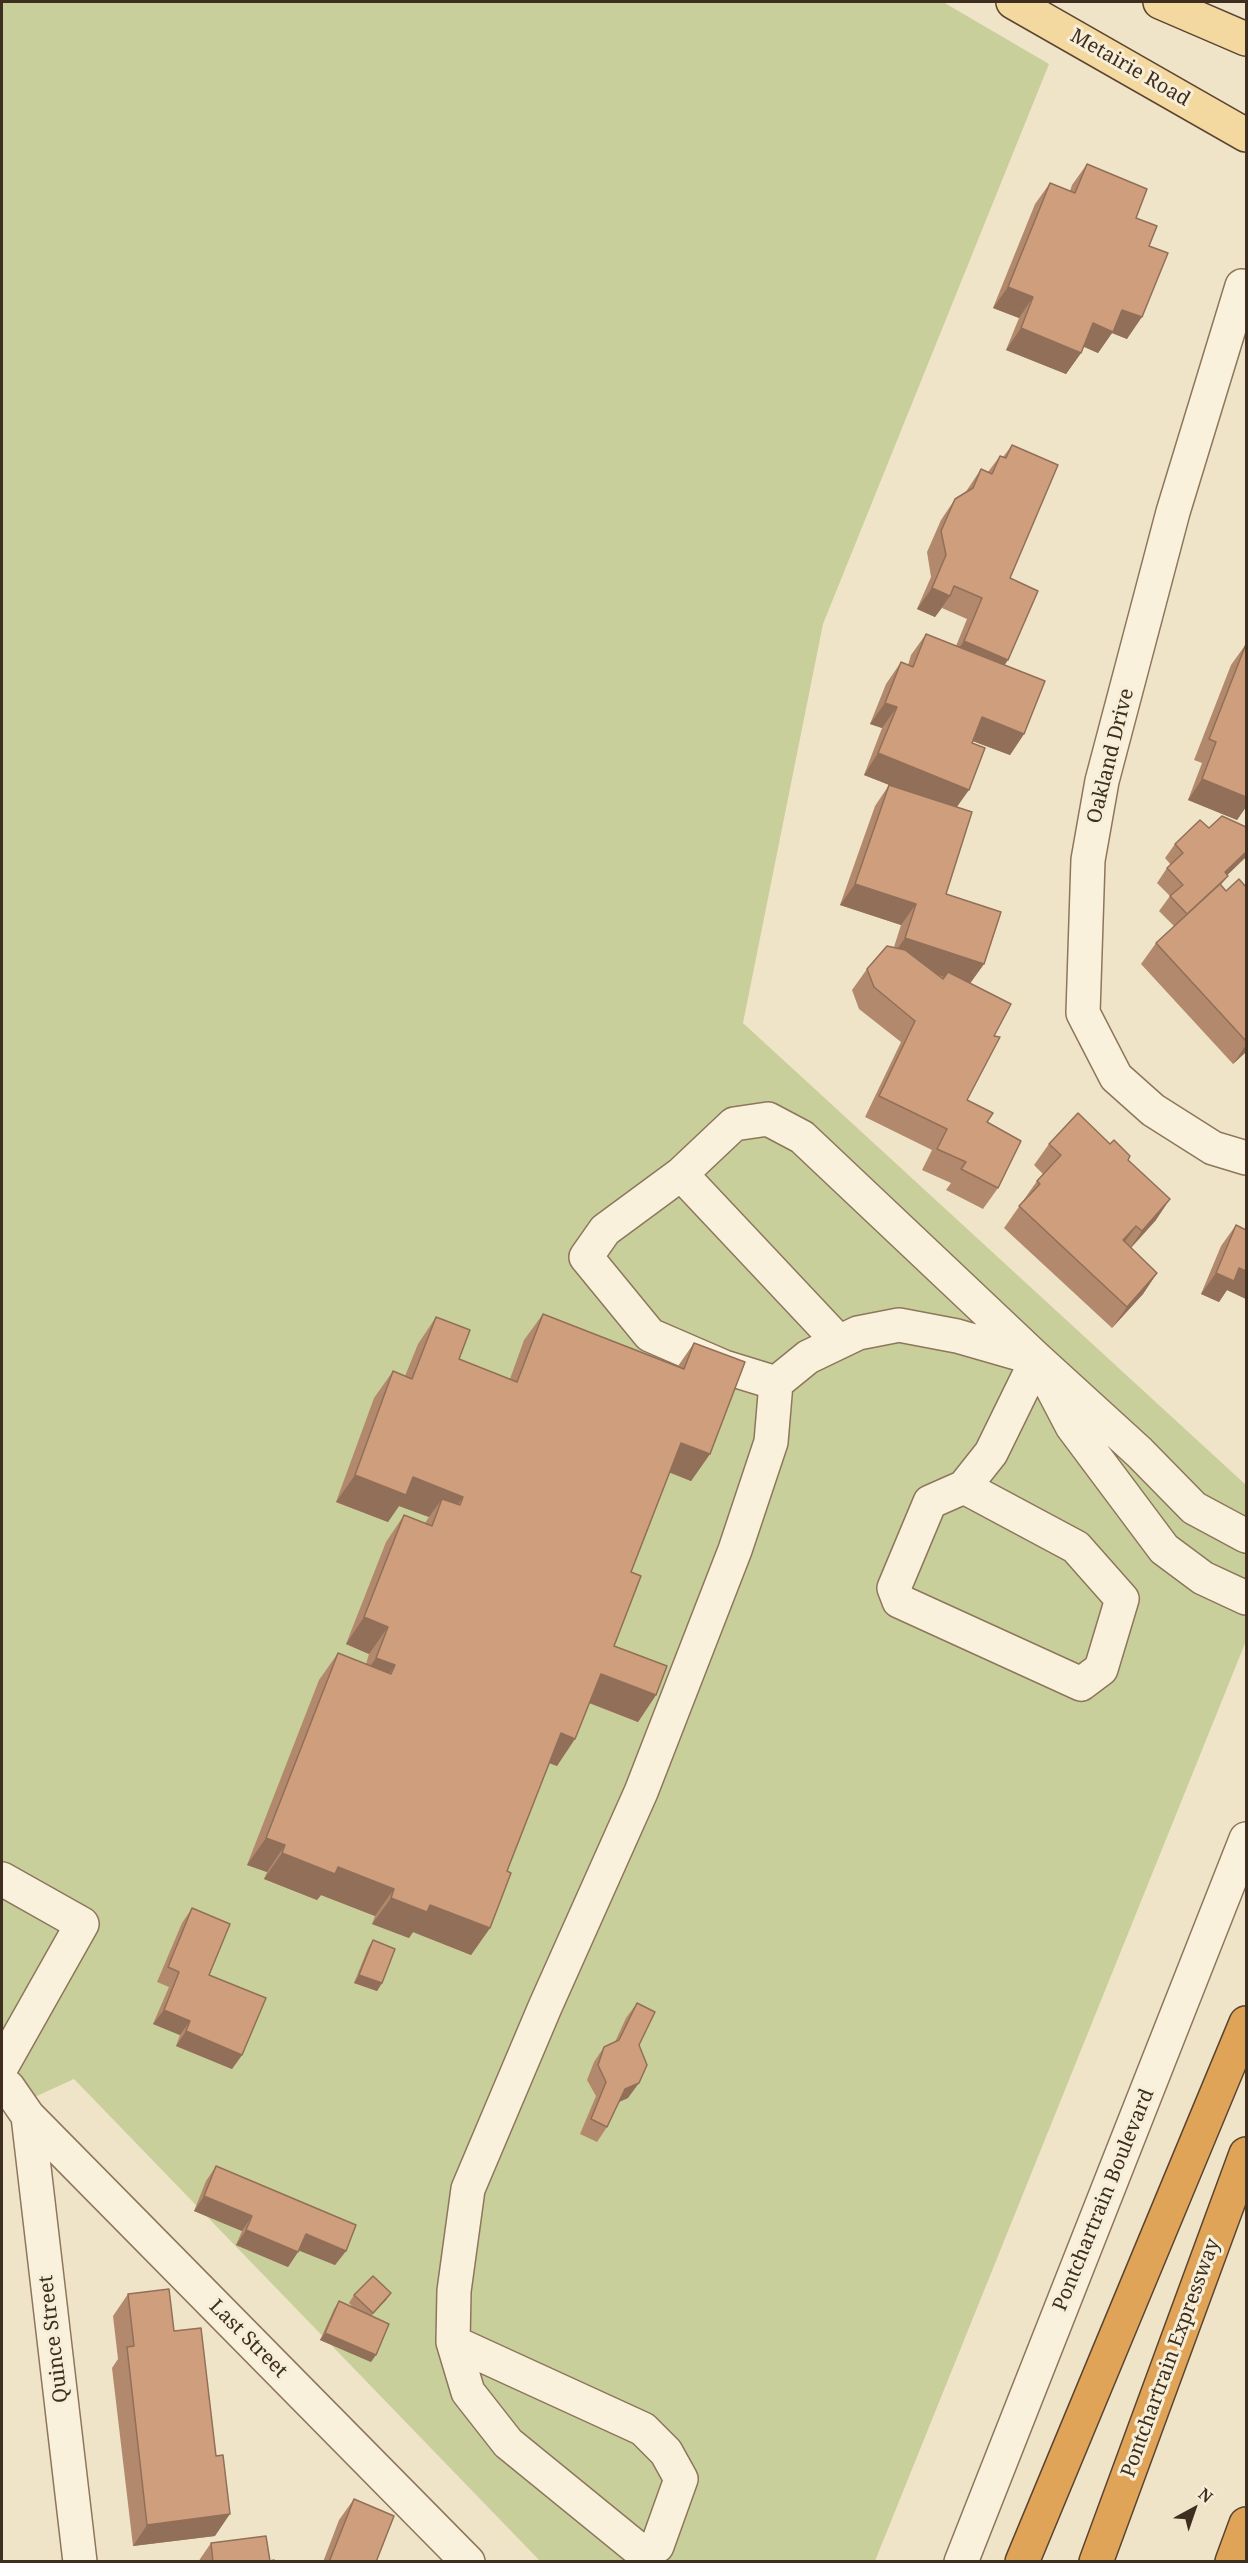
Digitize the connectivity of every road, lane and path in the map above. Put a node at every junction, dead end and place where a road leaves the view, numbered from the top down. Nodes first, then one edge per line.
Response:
1 (1013, 2) edge
2 (1160, 2) edge
3 (1246, 39) edge
4 (1246, 135) edge
5 (1242, 286) dead end
6 (1246, 1158) edge
7 (681, 1174) junction
8 (839, 1342) junction
9 (1037, 1359) junction
10 (776, 1383) junction
11 (964, 1487) junction
12 (1189, 1503) junction
13 (1246, 1536) edge
14 (1155, 1538) junction
15 (1246, 1598) edge
16 (1246, 1839) edge
17 (2, 1879) edge
18 (1246, 2023) edge
19 (3, 2079) edge
20 (28, 2116) junction
21 (1246, 2154) edge
22 (453, 2342) junction
23 (1246, 2524) edge
24 (80, 2562) edge
25 (468, 2562) edge
26 (961, 2562) edge
27 (1022, 2562) edge
28 (1096, 2562) edge
29 (1232, 2562) edge

1 - 4 main road, Metairie Road
2 - 3 main road
5 - 6 street, Oakland Drive
7 - 8 street
7 - 9 street
7 - 10 street
8 - 9 street
8 - 10 street
9 - 11 street
9 - 12 street
9 - 14 street
10 - 22 street
11 - 11 street
12 - 13 street
12 - 14 street
14 - 15 street
16 - 26 street, Pontchartrain Boulevard
17 - 19 street
18 - 27 highway
19 - 20 street, Last Street
20 - 24 street, Quince Street
20 - 25 street, Last Street
21 - 28 highway, Pontchartrain Expressway
22 - 22 street
23 - 29 highway

